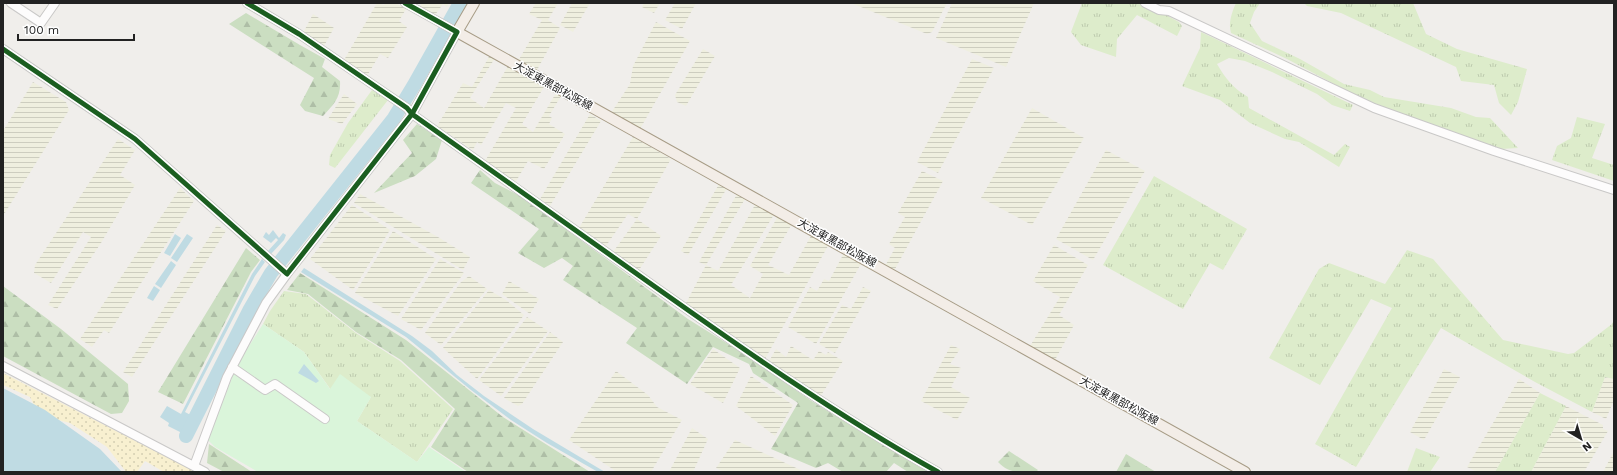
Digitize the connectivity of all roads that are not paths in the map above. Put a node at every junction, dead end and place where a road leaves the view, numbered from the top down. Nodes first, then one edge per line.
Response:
1 (11, 3) edge
2 (55, 3) edge
3 (247, 3) edge
4 (405, 3) edge
5 (474, 3) edge
6 (1145, 3) edge
7 (1169, 7) edge
8 (455, 31) junction
9 (3, 49) edge
10 (410, 111) junction
11 (1614, 190) edge
12 (285, 273) junction
13 (3, 366) edge
14 (232, 367) junction
15 (325, 419) dead end
16 (194, 466) junction
17 (1242, 471) edge
18 (205, 472) edge
19 (938, 472) edge

1 - 2 street
3 - 10 street
4 - 8 street
5 - 8 main road
6 - 7 street
7 - 11 street
8 - 10 street
8 - 17 main road, 大淀東黒部松阪線
9 - 12 street
10 - 12 street
10 - 19 street
12 - 14 street
13 - 16 street
14 - 15 street
14 - 16 street
16 - 18 street

